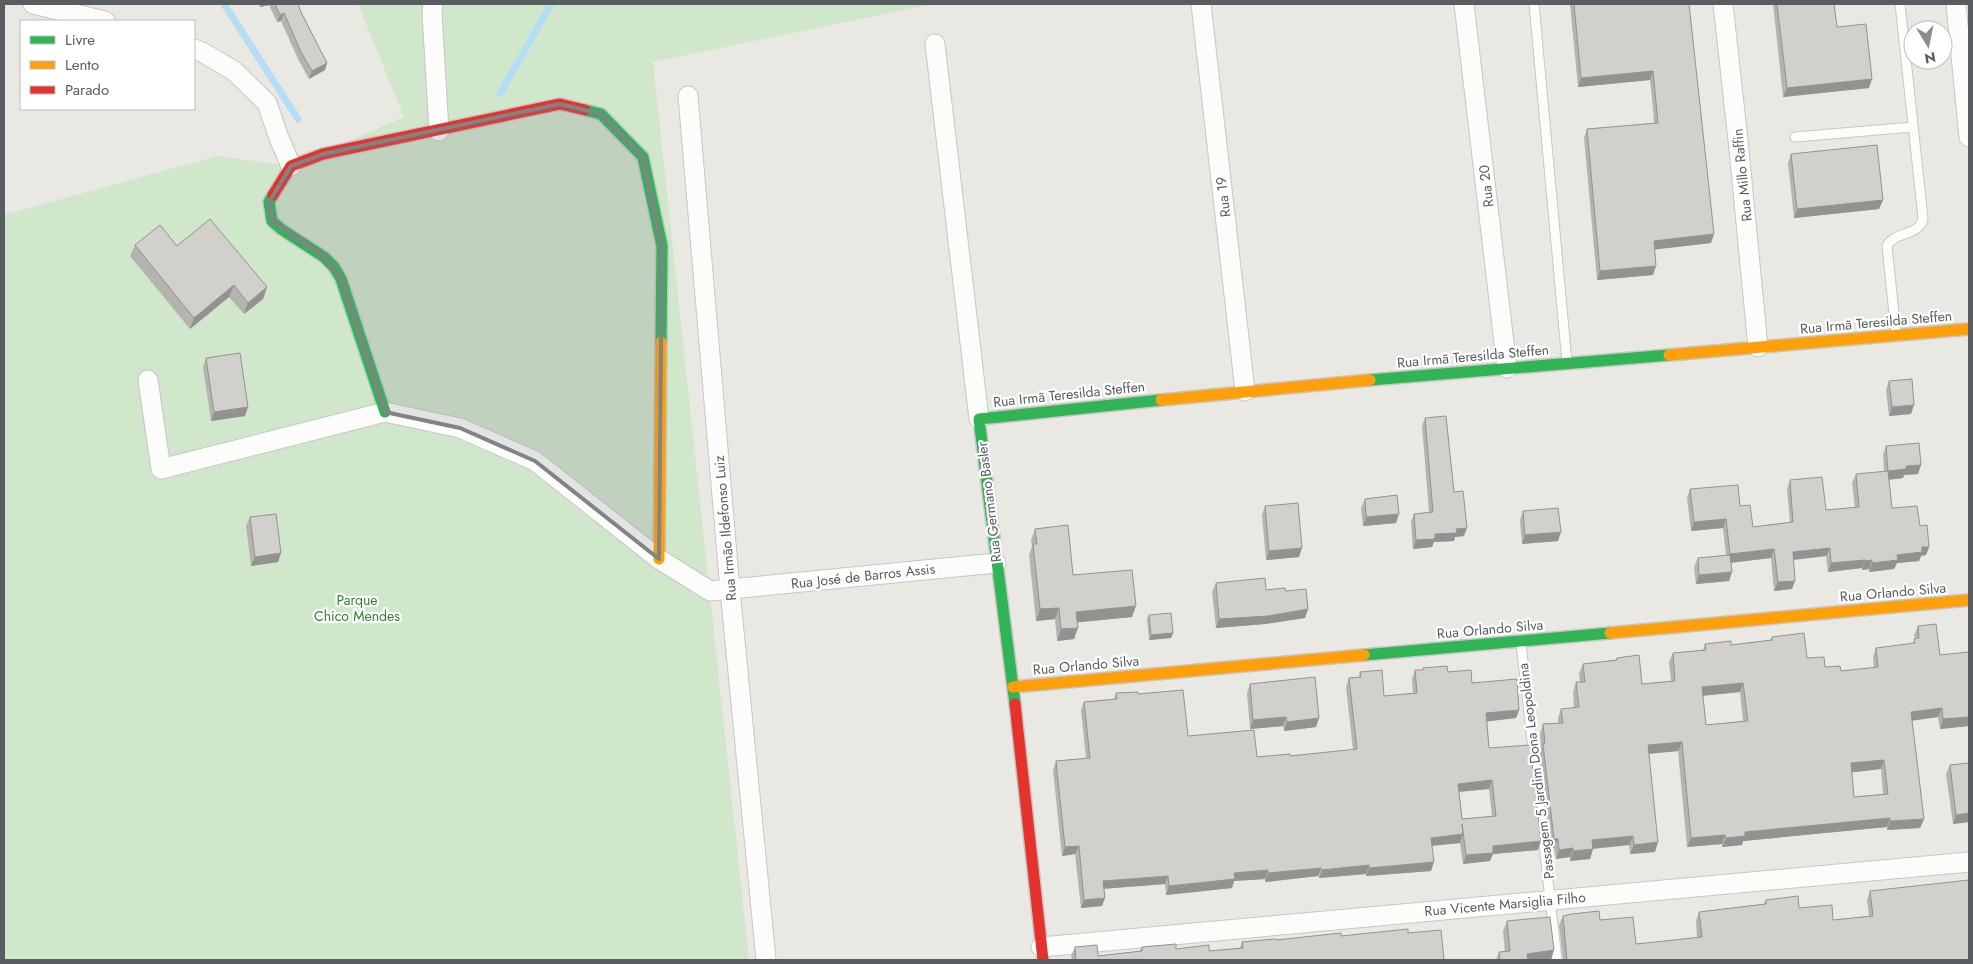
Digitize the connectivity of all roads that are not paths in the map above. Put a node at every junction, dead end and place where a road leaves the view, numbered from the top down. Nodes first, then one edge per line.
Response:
1 (33, 4) edge
2 (434, 4) edge
3 (1201, 4) edge
4 (1464, 4) edge
5 (1534, 4) edge
6 (1723, 4) edge
7 (1900, 4) edge
8 (1956, 4) edge
9 (100, 20) edge
10 (935, 44) dead end
11 (195, 49) edge
12 (688, 96) dead end
13 (1913, 128) junction
14 (439, 131) junction
15 (1795, 137) dead end
16 (1969, 137) edge
17 (291, 166) junction
18 (1969, 329) edge
19 (1896, 335) junction
20 (1758, 347) junction
21 (1567, 364) junction
22 (1507, 368) junction
23 (148, 380) dead end
24 (1245, 390) junction
25 (385, 412) junction
26 (979, 419) junction
27 (659, 559) junction
28 (996, 563) junction
29 (730, 590) junction
30 (1969, 600) edge
31 (1521, 641) junction
32 (1013, 687) junction
33 (1969, 862) edge
34 (1551, 900) junction
35 (1042, 954) edge
36 (766, 960) edge
37 (1557, 960) edge

1 - 9 street
2 - 14 street
3 - 24 street, Rua 19
4 - 22 street, Rua 20
5 - 21 lane
6 - 20 street, Rua Millo Raffin
7 - 13 lane
8 - 16 street
10 - 26 street, Rua Germano Basler
11 - 17 street
12 - 29 street, Rua Irmão Ildefonso Luiz
13 - 15 lane
13 - 19 lane
14 - 17 street
14 - 27 street
17 - 25 street
18 - 19 street, Rua Irmã Teresilda Steffen
19 - 20 street, Rua Irmã Teresilda Steffen
20 - 21 street, Rua Irmã Teresilda Steffen
21 - 22 street, Rua Irmã Teresilda Steffen
22 - 24 street, Rua Irmã Teresilda Steffen
23 - 25 street
24 - 26 street, Rua Irmã Teresilda Steffen
25 - 27 street, Rua José de Barros Assis
26 - 28 street, Rua Germano Basler
27 - 29 street, Rua José de Barros Assis
28 - 29 street, Rua José de Barros Assis
28 - 32 street, Rua Germano Basler
29 - 36 street, Rua Irmão Ildefonso Luiz
30 - 31 street, Rua Orlando Silva
31 - 32 street, Rua Orlando Silva
31 - 34 lane, Passagem 5 Jardim Dona Leopoldina
32 - 35 street, Rua Germano Basler
33 - 34 street, Rua Vicente Marsiglia Filho
34 - 35 street, Rua Vicente Marsiglia Filho
34 - 37 lane, Passagem 5 Jardim Dona Leopoldina

